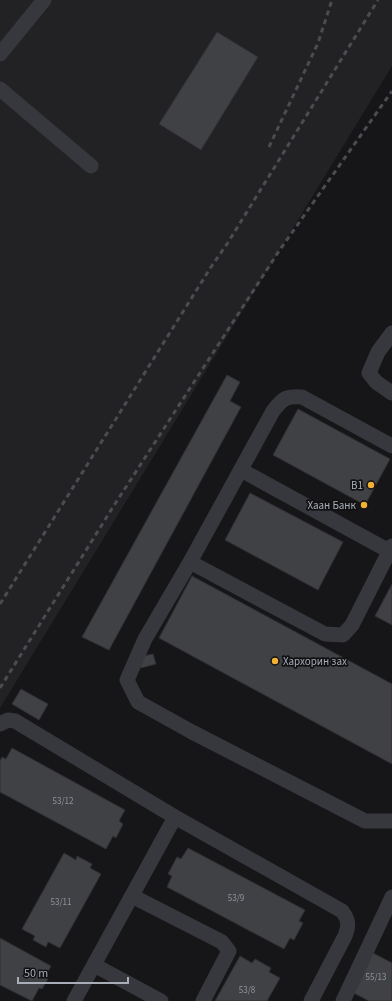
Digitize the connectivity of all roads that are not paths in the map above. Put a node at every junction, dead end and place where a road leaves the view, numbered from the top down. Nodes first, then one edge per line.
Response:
1 (44, 0) edge
2 (0, 54) edge
3 (0, 89) edge
4 (91, 166) dead end
5 (392, 333) edge
6 (392, 393) edge
7 (392, 446) edge
8 (241, 470) junction
9 (391, 548) edge
10 (190, 562) junction
11 (0, 724) edge
12 (175, 817) junction
13 (392, 820) edge
14 (132, 896) junction
15 (392, 898) edge
16 (94, 964) junction
17 (74, 1001) edge
18 (160, 1001) edge
19 (203, 1001) edge
20 (311, 1001) edge
21 (343, 1001) edge

1 - 2 lane
3 - 4 lane
5 - 6 lane
7 - 8 lane
8 - 9 lane
8 - 10 lane
9 - 10 lane
10 - 13 lane
11 - 12 lane
12 - 14 lane
12 - 20 lane
14 - 16 lane
14 - 19 lane
15 - 21 lane
16 - 17 lane
16 - 18 lane

